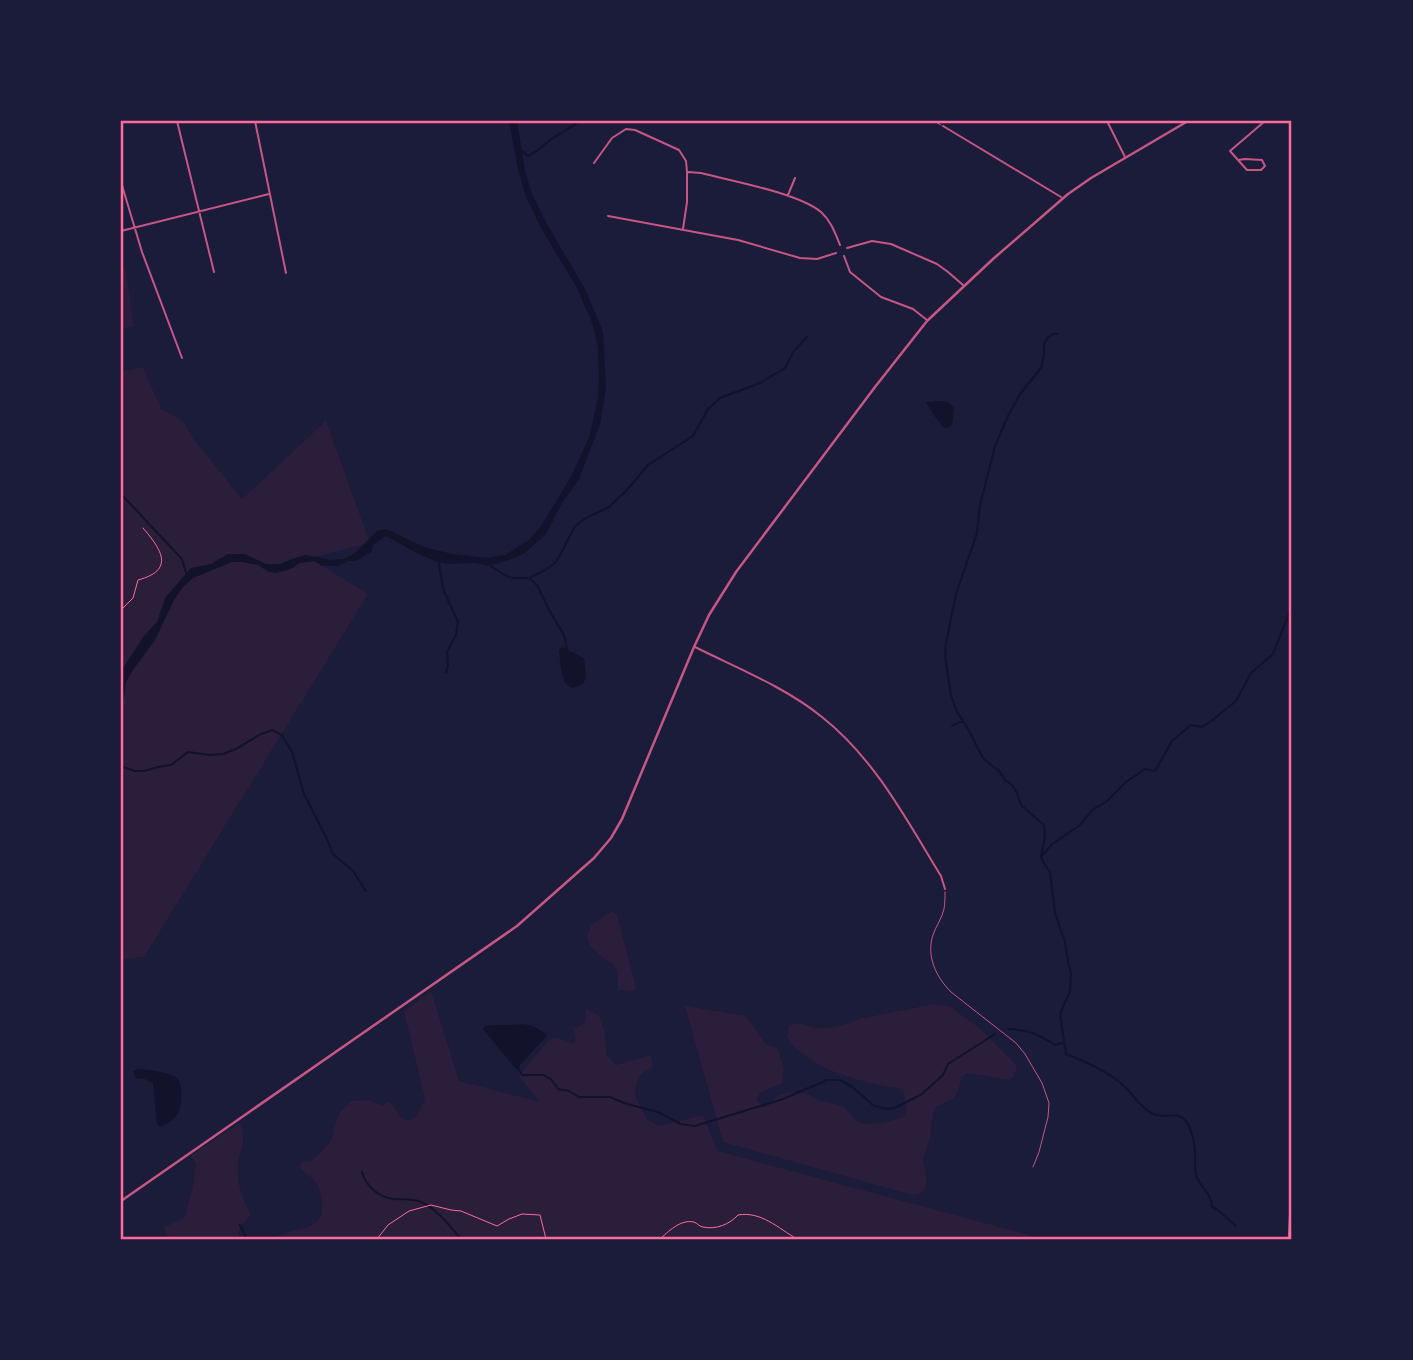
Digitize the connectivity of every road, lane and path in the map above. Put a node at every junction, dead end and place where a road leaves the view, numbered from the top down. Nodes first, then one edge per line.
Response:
1 (177, 121) edge
2 (255, 121) edge
3 (934, 121) edge
4 (1107, 121) edge
5 (1188, 121) edge
6 (1265, 121) edge
7 (943, 126) joint
8 (1126, 158) junction
9 (1238, 160) junction
10 (594, 163) dead end
11 (687, 172) junction
12 (795, 178) dead end
13 (121, 182) edge
14 (269, 194) junction
15 (788, 196) junction
16 (1062, 198) junction
17 (200, 211) junction
18 (608, 216) dead end
19 (134, 228) junction
20 (682, 230) junction
21 (121, 231) edge
22 (840, 245) junction
23 (847, 248) junction
24 (836, 253) junction
25 (844, 256) junction
26 (214, 272) dead end
27 (286, 273) dead end
28 (964, 286) junction
29 (928, 321) junction
30 (182, 358) dead end
31 (143, 528) dead end
32 (121, 610) edge
33 (694, 647) junction
34 (945, 890) joint
35 (1033, 1167) dead end
36 (1292, 1178) edge
37 (121, 1201) edge
38 (377, 1239) edge
39 (546, 1239) edge
40 (660, 1239) edge
41 (797, 1239) edge
42 (1289, 1239) edge

1 - 17 street
2 - 14 street
3 - 7 lane
4 - 8 street
5 - 8 street
6 - 9 street
7 - 16 street
8 - 16 street
9 - 9 street
10 - 11 street
11 - 15 street
11 - 20 street
12 - 15 street
13 - 19 street
14 - 17 street
14 - 27 street
15 - 22 street
16 - 28 street
17 - 19 street
17 - 26 street
18 - 20 street
19 - 21 street
19 - 30 street
20 - 24 street
22 - 23 street
22 - 24 street
23 - 25 street
23 - 28 street
24 - 25 street
25 - 29 street
28 - 29 street
29 - 33 street
31 - 32 path
33 - 34 street
33 - 37 street
34 - 35 lane
36 - 42 street
38 - 39 path
40 - 41 path

